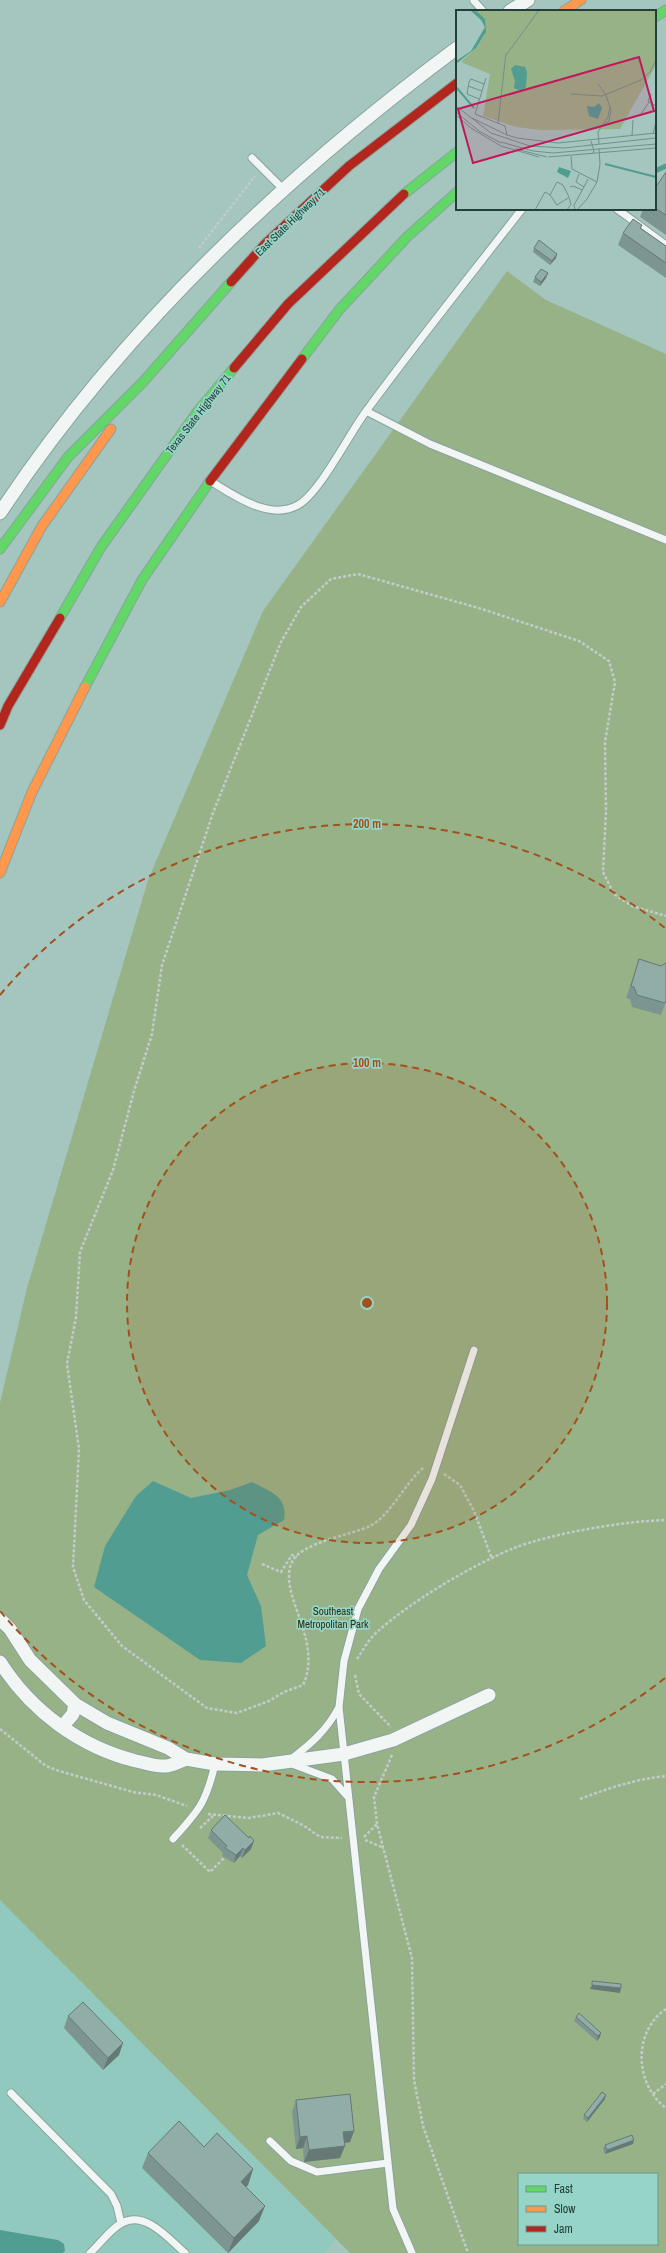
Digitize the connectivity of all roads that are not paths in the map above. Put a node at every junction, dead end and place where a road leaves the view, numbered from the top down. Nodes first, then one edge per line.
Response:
1 (528, 0) edge
2 (581, 0) edge
3 (474, 1) edge
4 (481, 10) edge
5 (512, 10) edge
6 (566, 10) edge
7 (666, 10) edge
8 (656, 16) edge
9 (456, 49) edge
10 (456, 84) edge
11 (456, 153) edge
12 (252, 158) dead end
13 (283, 189) junction
14 (456, 193) edge
15 (521, 210) edge
16 (618, 210) edge
17 (666, 245) edge
18 (143, 382) junction
19 (366, 411) junction
20 (210, 481) junction
21 (0, 513) edge
22 (666, 540) edge
23 (0, 549) edge
24 (0, 602) edge
25 (0, 725) edge
26 (0, 873) edge
27 (474, 1350) dead end
28 (0, 1619) edge
29 (0, 1662) edge
30 (489, 1695) dead end
31 (75, 1704) junction
32 (339, 1707) junction
33 (62, 1727) junction
34 (344, 1754) junction
35 (186, 1759) junction
36 (286, 1762) junction
37 (215, 1764) junction
38 (348, 1797) junction
39 (173, 1839) dead end
40 (12, 2092) dead end
41 (270, 2141) dead end
42 (388, 2163) junction
43 (121, 2223) junction
44 (90, 2253) edge
45 (185, 2253) edge
46 (412, 2253) edge

1 - 5 street
2 - 6 main road
3 - 4 lane
7 - 8 main road
9 - 13 street
10 - 18 main road, East State Highway 71
11 - 25 main road, Texas State Highway 71
12 - 13 lane
13 - 21 street
14 - 20 main road
15 - 19 lane
16 - 17 lane
18 - 23 main road
18 - 24 main road
19 - 20 lane
19 - 22 lane
20 - 26 main road
27 - 32 lane
28 - 31 street
29 - 33 street
30 - 34 street
31 - 33 street
31 - 35 street
32 - 34 lane
32 - 36 lane
33 - 35 street
34 - 36 street
34 - 38 lane
35 - 37 street
36 - 37 street
36 - 38 lane
37 - 39 lane
38 - 42 lane
40 - 43 lane
41 - 42 lane
42 - 46 lane
43 - 44 lane
43 - 45 lane

